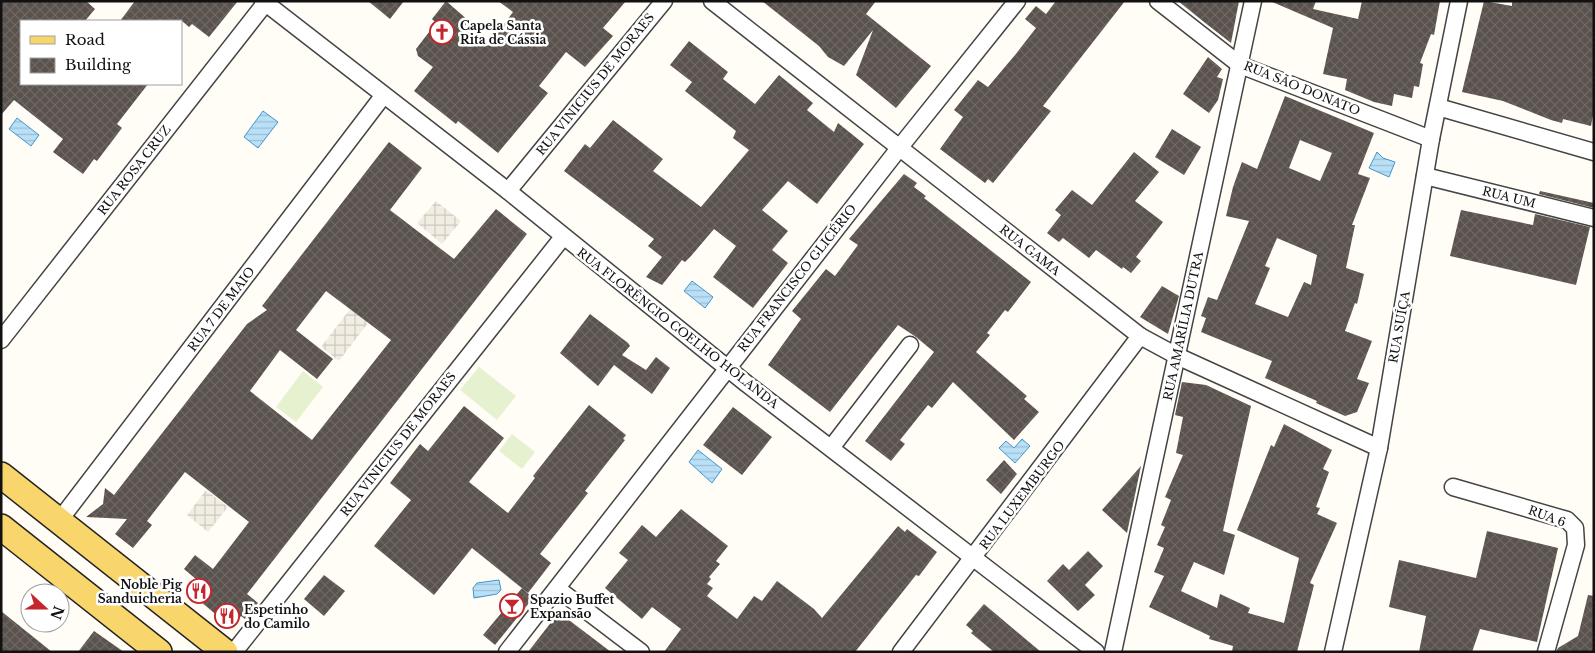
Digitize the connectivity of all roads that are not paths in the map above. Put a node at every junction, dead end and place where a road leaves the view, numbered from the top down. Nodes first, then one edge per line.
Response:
1 (664, 1) edge
2 (712, 1) edge
3 (1017, 1) edge
4 (1158, 1) edge
5 (1253, 1) edge
6 (1459, 1) edge
7 (265, 2) edge
8 (1240, 65) junction
9 (384, 96) junction
10 (1438, 108) junction
11 (1431, 139) junction
12 (900, 147) junction
13 (1594, 152) edge
14 (1425, 176) junction
15 (508, 191) junction
16 (1594, 218) edge
17 (563, 237) junction
18 (1140, 336) junction
19 (1, 340) edge
20 (910, 345) dead end
21 (1177, 356) junction
22 (727, 368) junction
23 (831, 448) junction
24 (1379, 448) junction
25 (1, 475) edge
26 (1453, 487) dead end
27 (59, 521) junction
28 (1, 527) edge
29 (974, 558) junction
30 (558, 589) junction
31 (155, 650) edge
32 (225, 652) edge
33 (234, 652) edge
34 (507, 652) edge
35 (641, 652) edge
36 (901, 652) edge
37 (1096, 652) edge
38 (1113, 652) edge
39 (1333, 652) edge
40 (1546, 652) edge

1 - 15 street, RUA VINICIUS DE MORAES
2 - 12 street, RUA GAMA
3 - 12 street, RUA FRANCISCO GLICÉRIO
4 - 8 street, RUA SÃO DONATO
5 - 8 street, RUA AMARÍLIA DUTRA
6 - 10 street, RUA SUÍÇA
7 - 9 street, RUA FLORÊNCIO COELHO HOLANDA
7 - 19 street, RUA ROSA CRUZ
8 - 11 street, RUA SÃO DONATO
8 - 21 street, RUA AMARÍLIA DUTRA
9 - 15 street, RUA FLORÊNCIO COELHO HOLANDA
9 - 27 street, RUA 7 DE MAIO
10 - 11 street, RUA SUÍÇA
10 - 13 street
11 - 14 street, RUA SUÍÇA
12 - 18 street, RUA GAMA
12 - 22 street, RUA FRANCISCO GLICÉRIO
14 - 16 street, RUA UM
14 - 24 street, RUA SUÍÇA
15 - 17 street, RUA FLORÊNCIO COELHO HOLANDA
17 - 22 street, RUA FLORÊNCIO COELHO HOLANDA
17 - 33 street, RUA VINICIUS DE MORAES
18 - 21 street, RUA GAMA
18 - 29 street, RUA LUXEMBURGO
20 - 23 street
21 - 24 street, RUA GAMA
21 - 38 street, RUA AMARÍLIA DUTRA
22 - 23 street, RUA FLORÊNCIO COELHO HOLANDA
22 - 30 street, RUA FRANCISCO GLICÉRIO
23 - 29 street, RUA FLORÊNCIO COELHO HOLANDA
24 - 39 street, RUA SUÍÇA
25 - 27 main road
26 - 40 street, RUA 6
27 - 32 main road
28 - 31 main road
29 - 36 street, RUA LUXEMBURGO
29 - 37 street, RUA FLORÊNCIO COELHO HOLANDA
30 - 34 street, RUA FRANCISCO GLICÉRIO
30 - 35 street

